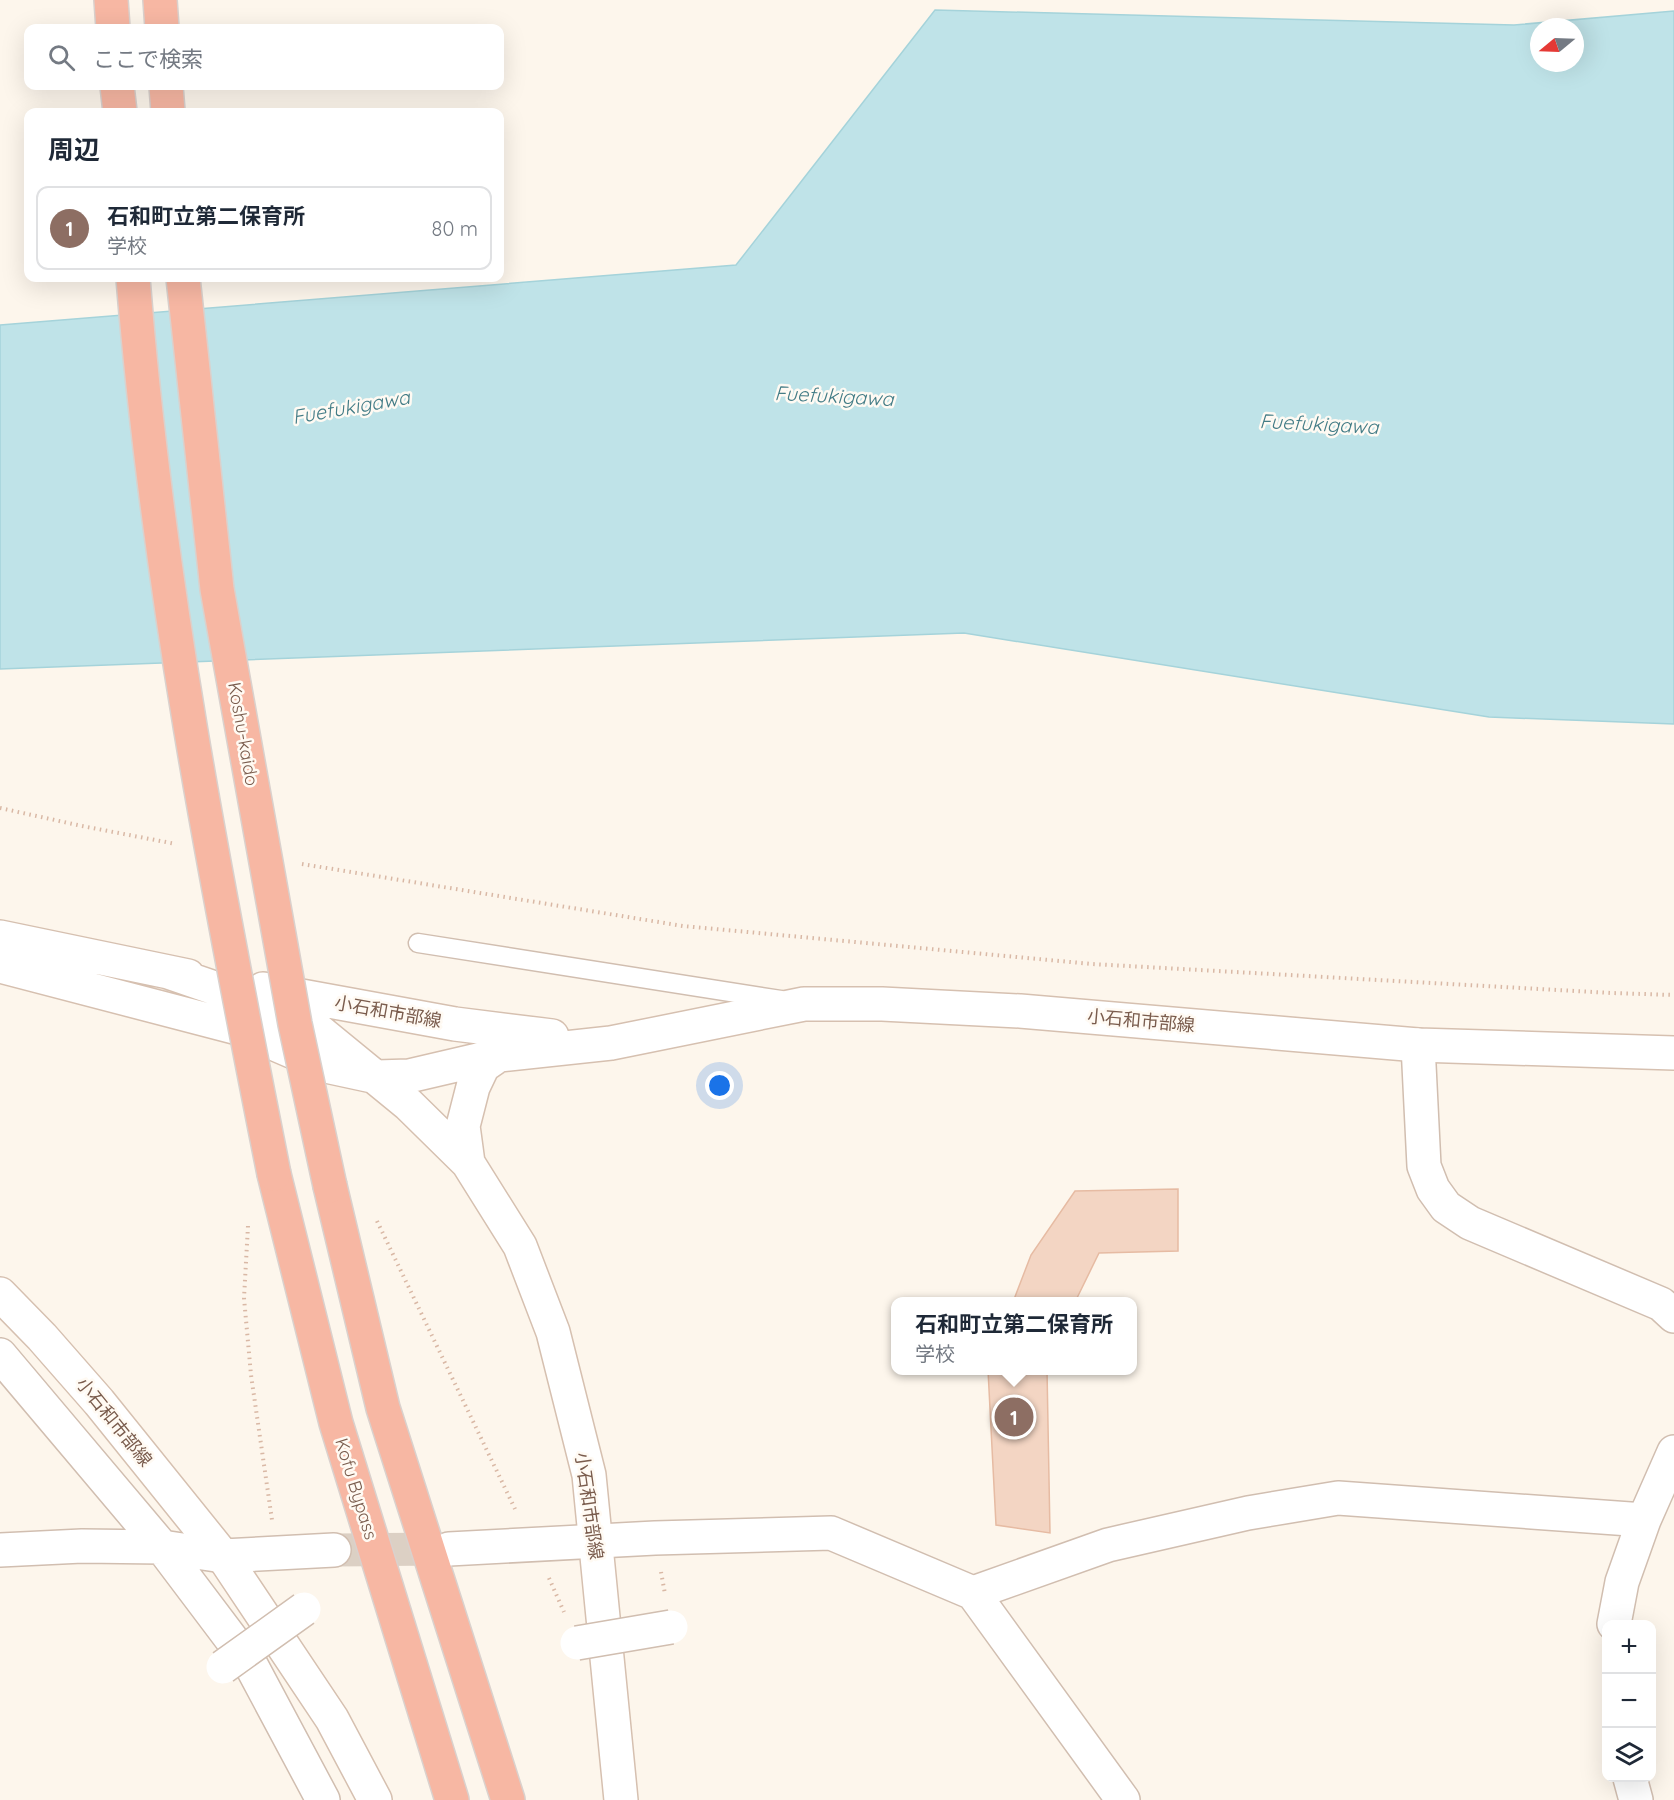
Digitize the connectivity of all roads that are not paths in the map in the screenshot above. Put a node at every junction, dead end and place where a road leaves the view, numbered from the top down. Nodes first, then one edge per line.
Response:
1 (111, 0) edge
2 (160, 0) edge
3 (113, 24) edge
4 (162, 24) edge
5 (117, 90) edge
6 (166, 90) edge
7 (120, 108) edge
8 (168, 108) edge
9 (133, 282) edge
10 (183, 282) edge
11 (0, 936) edge
12 (418, 943) dead end
13 (0, 966) edge
14 (168, 972) junction
15 (804, 1004) junction
16 (611, 1043) junction
17 (1418, 1045) junction
18 (1674, 1053) edge
19 (499, 1055) junction
20 (376, 1077) junction
21 (468, 1163) junction
22 (0, 1294) edge
23 (1674, 1316) edge
24 (0, 1354) edge
25 (1674, 1452) edge
26 (1644, 1520) junction
27 (595, 1541) junction
28 (162, 1547) junction
29 (449, 1549) tunnel mouth
30 (0, 1550) edge
31 (334, 1550) tunnel mouth
32 (223, 1556) junction
33 (973, 1593) junction
34 (304, 1609) dead end
35 (1615, 1620) edge
36 (670, 1628) road end
37 (577, 1643) road end
38 (223, 1667) dead end
39 (1631, 1782) edge
40 (323, 1800) edge
41 (375, 1800) edge
42 (452, 1800) edge
43 (508, 1800) edge
44 (621, 1800) edge
45 (1123, 1800) edge
46 (1636, 1800) edge

1 - 3 highway
2 - 4 highway
5 - 7 highway
6 - 8 highway
9 - 42 highway, Kofu Bypass, bridge
10 - 43 highway, Koshu-kaido, bridge
11 - 14 main road, 小石和市部線
12 - 15 lane
13 - 20 main road, 小石和市部線
14 - 16 main road, 小石和市部線
14 - 20 main road, 小石和市部線
15 - 16 main road, 小石和市部線
15 - 17 main road, 小石和市部線
16 - 19 main road, 小石和市部線
17 - 18 main road, 小石和市部線
17 - 23 main road
19 - 20 main road, 小石和市部線
19 - 21 main road, 小石和市部線
20 - 21 main road, 小石和市部線
21 - 27 main road, 小石和市部線
22 - 32 main road, 小石和市部線
24 - 28 main road
25 - 26 main road
26 - 33 main road
26 - 35 main road
27 - 29 main road
27 - 33 main road
27 - 44 main road, 小石和市部線
28 - 30 main road
28 - 32 main road
28 - 40 main road
31 - 32 main road
32 - 41 main road, 小石和市部線
33 - 45 main road
34 - 38 main road, bridge
36 - 37 main road, bridge
39 - 46 main road

